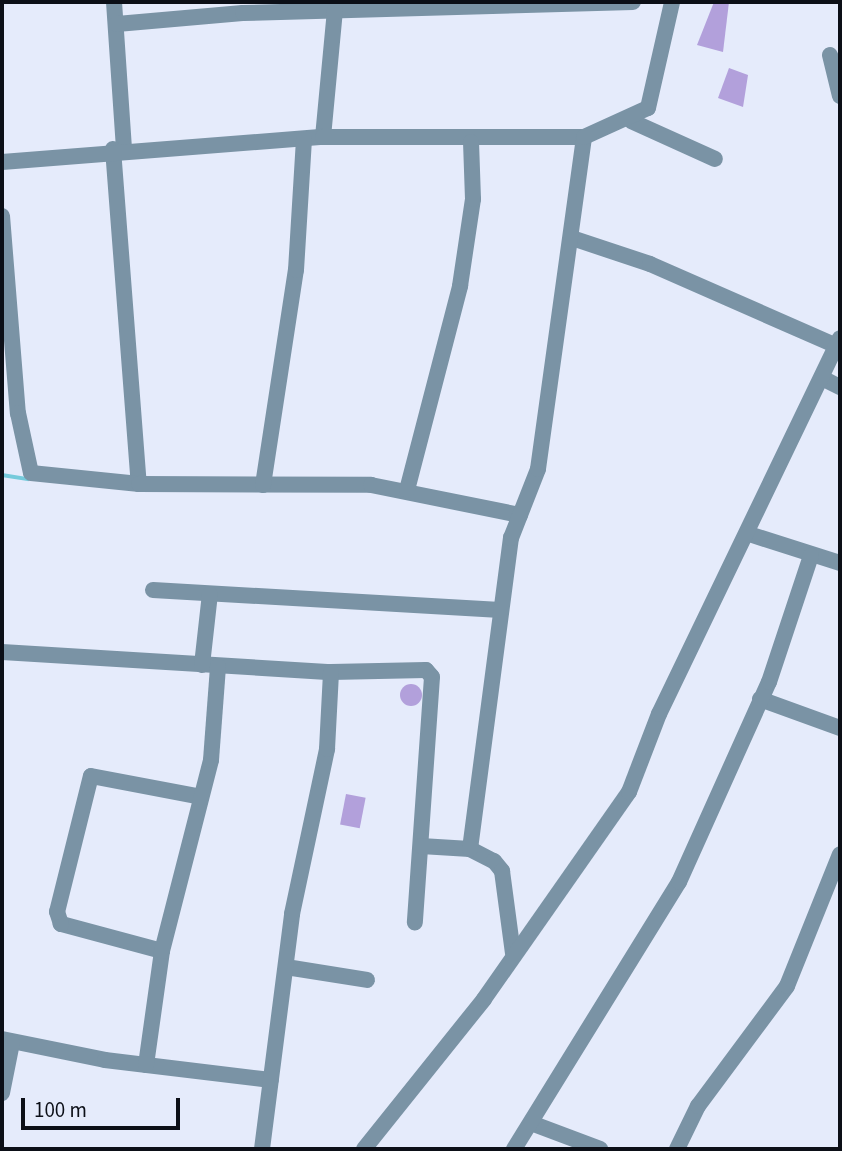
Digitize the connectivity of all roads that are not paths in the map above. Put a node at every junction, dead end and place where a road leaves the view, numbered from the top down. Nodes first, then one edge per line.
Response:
1 (114, 2) edge
2 (633, 2) edge
3 (672, 2) edge
4 (539, 5) edge
5 (243, 7) edge
6 (335, 10) junction
7 (117, 24) junction
8 (830, 55) dead end
9 (840, 96) edge
10 (631, 121) junction
11 (323, 137) junction
12 (584, 137) junction
13 (304, 139) junction
14 (471, 142) junction
15 (118, 149) junction
16 (715, 159) dead end
17 (2, 162) edge
18 (2, 216) edge
19 (572, 238) junction
20 (839, 342) edge
21 (824, 379) junction
22 (840, 387) edge
23 (139, 484) junction
24 (263, 485) junction
25 (407, 490) junction
26 (520, 515) junction
27 (749, 534) junction
28 (811, 556) junction
29 (840, 563) edge
30 (153, 590) dead end
31 (210, 594) junction
32 (500, 610) junction
33 (2, 652) edge
34 (210, 665) junction
35 (331, 672) junction
36 (760, 699) junction
37 (840, 728) edge
38 (197, 796) junction
39 (421, 846) junction
40 (470, 849) junction
41 (840, 854) edge
42 (415, 922) dead end
43 (162, 951) junction
44 (513, 953) junction
45 (286, 967) junction
46 (367, 980) dead end
47 (7, 1041) edge
48 (146, 1065) junction
49 (271, 1080) junction
50 (2, 1093) edge
51 (531, 1123) junction
52 (262, 1149) edge
53 (364, 1149) edge
54 (514, 1149) edge
55 (600, 1149) edge
56 (677, 1149) edge

1 - 7 street
2 - 4 street
3 - 10 street
4 - 6 street
5 - 6 street
5 - 7 street
6 - 11 street
7 - 15 street
8 - 9 street
10 - 12 street
10 - 16 street
11 - 13 street
11 - 14 street
12 - 14 street
12 - 19 street
13 - 15 street
13 - 24 street
14 - 25 street
15 - 17 street
15 - 23 street
18 - 23 street
19 - 20 street
19 - 26 street
20 - 21 street
21 - 22 street
21 - 27 street
23 - 24 street
24 - 25 street
25 - 26 street
26 - 32 street
27 - 28 street
27 - 44 street
28 - 29 street
28 - 36 street
30 - 31 street
31 - 32 street
31 - 34 street
32 - 40 street
33 - 34 street
34 - 35 street
34 - 38 street
35 - 39 street
35 - 45 street
36 - 37 street
36 - 51 street
38 - 43 street
38 - 43 street
39 - 40 street
39 - 42 street
40 - 44 street
41 - 56 street
43 - 48 street
44 - 53 street
45 - 46 street
45 - 49 street
47 - 48 street
47 - 50 street
48 - 49 street
49 - 52 street
51 - 54 street
51 - 55 street

